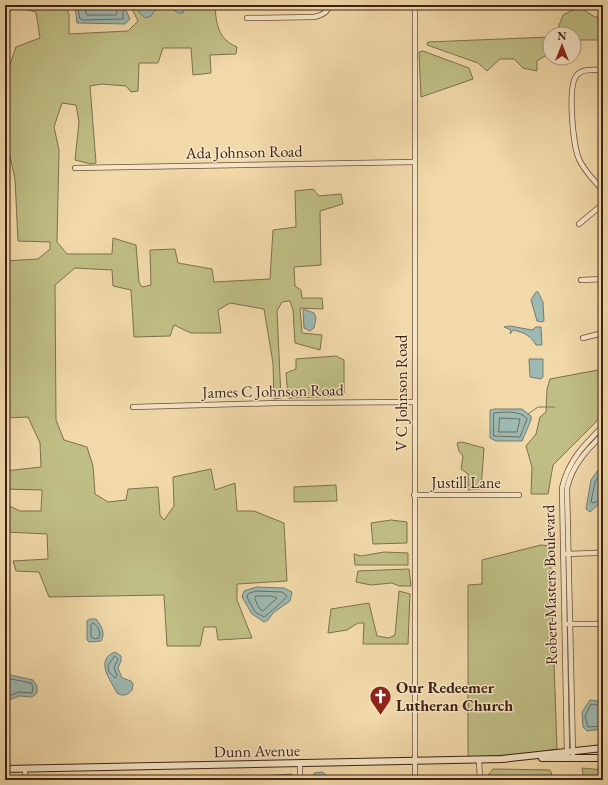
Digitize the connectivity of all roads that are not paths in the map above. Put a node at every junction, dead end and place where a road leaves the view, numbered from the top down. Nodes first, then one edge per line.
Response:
1 (330, 5) edge
2 (414, 5) edge
3 (247, 18) dead end
4 (603, 70) edge
5 (414, 162) junction
6 (75, 168) dead end
7 (603, 191) edge
8 (603, 204) edge
9 (579, 224) dead end
10 (603, 279) edge
11 (581, 280) dead end
12 (603, 332) edge
13 (582, 338) dead end
14 (414, 402) junction
15 (133, 407) dead end
16 (603, 426) edge
17 (603, 434) edge
18 (519, 494) dead end
19 (414, 495) junction
20 (603, 551) edge
21 (565, 554) junction
22 (567, 624) junction
23 (603, 624) edge
24 (603, 748) edge
25 (570, 755) junction
26 (603, 758) edge
27 (479, 760) junction
28 (414, 761) junction
29 (300, 764) junction
30 (5, 769) edge
31 (25, 769) junction
32 (25, 780) edge
33 (300, 780) edge
34 (415, 780) edge
35 (480, 780) edge

1 - 3 street
2 - 5 street, V C Johnson Road
4 - 7 street
5 - 6 street, Ada Johnson Road
5 - 14 street, V C Johnson Road
8 - 9 street
10 - 11 street
12 - 13 street
14 - 15 street, James C Johnson Road
14 - 19 street, V C Johnson Road
16 - 21 street, Robert Masters Boulevard
17 - 21 street, Robert Masters Boulevard
18 - 19 street, Justill Lane
19 - 28 street, V C Johnson Road
20 - 21 street
21 - 22 street, Robert Masters Boulevard
22 - 23 street
22 - 25 street, Robert Masters Boulevard
24 - 25 main road, Dunn Avenue
25 - 26 main road, Dunn Avenue
25 - 27 main road, Dunn Avenue
27 - 28 main road, Dunn Avenue
27 - 35 street
28 - 29 main road, Dunn Avenue
28 - 34 street, V C Johnson Road
29 - 31 main road, Dunn Avenue
29 - 33 street
30 - 31 main road, Dunn Avenue
31 - 32 street

